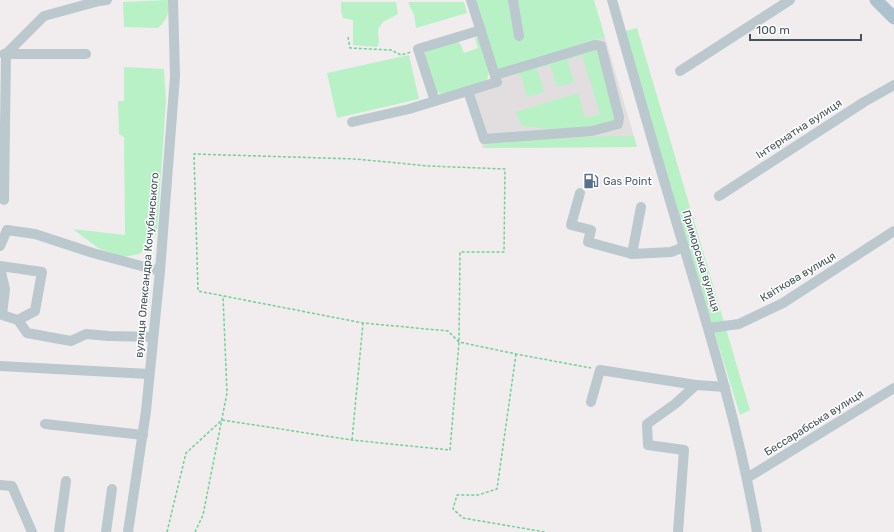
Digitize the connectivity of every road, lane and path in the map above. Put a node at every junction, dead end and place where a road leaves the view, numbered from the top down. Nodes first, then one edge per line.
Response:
1 (107, 0) edge
2 (173, 0) edge
3 (471, 0) edge
4 (513, 0) edge
5 (612, 0) edge
6 (790, 0) edge
7 (876, 0) edge
8 (894, 18) edge
9 (481, 30) junction
10 (519, 36) dead end
11 (348, 37) dead end
12 (418, 49) junction
13 (3, 54) edge
14 (86, 54) dead end
15 (680, 71) dead end
16 (495, 75) junction
17 (894, 85) edge
18 (468, 92) junction
19 (435, 101) junction
20 (352, 122) dead end
21 (580, 193) dead end
22 (719, 196) dead end
23 (4, 200) dead end
24 (642, 207) dead end
25 (894, 231) edge
26 (0, 246) edge
27 (684, 247) junction
28 (632, 254) junction
29 (0, 267) edge
30 (160, 271) junction
31 (223, 296) junction
32 (18, 320) junction
33 (364, 323) junction
34 (709, 328) junction
35 (153, 337) junction
36 (459, 342) junction
37 (516, 354) junction
38 (0, 366) edge
39 (600, 370) junction
40 (149, 374) junction
41 (696, 385) junction
42 (725, 387) junction
43 (894, 388) edge
44 (591, 402) dead end
45 (222, 420) junction
46 (46, 424) dead end
47 (143, 435) junction
48 (352, 440) junction
49 (747, 478) junction
50 (66, 481) dead end
51 (0, 485) edge
52 (112, 489) dead end
53 (32, 532) edge
54 (59, 532) edge
55 (106, 532) edge
56 (128, 532) edge
57 (167, 532) edge
58 (195, 532) edge
59 (545, 532) edge
60 (678, 532) edge
61 (757, 532) edge

1 - 13 street
2 - 30 street, вулиця Олександра Кочубинського
3 - 9 street
4 - 10 street
5 - 27 street, Приморська вулиця
6 - 15 street
7 - 8 main road
9 - 12 street
9 - 16 street
11 - 12 path
12 - 19 street
13 - 14 street
13 - 23 street
16 - 18 street
16 - 18 street
17 - 22 street, Інтернатна вулиця
18 - 19 street
19 - 20 street
21 - 28 street
24 - 28 street
25 - 34 street, Квіткова вулиця
26 - 30 street
27 - 28 street
27 - 34 street, Приморська вулиця
29 - 32 street
29 - 32 street
30 - 35 street, вулиця Олександра Кочубинського
31 - 33 path
31 - 36 path
31 - 45 path
32 - 35 street
33 - 36 path
33 - 48 path
34 - 42 street, Приморська вулиця
35 - 40 street, вулиця Олександра Кочубинського
36 - 37 path
36 - 48 path
37 - 39 path
37 - 59 path
38 - 40 street
39 - 41 street
39 - 44 street
40 - 47 street, вулиця Олександра Кочубинського
41 - 42 street
41 - 60 street
42 - 49 street, Приморська вулиця
43 - 49 street, Бессарабська вулиця
45 - 48 path
45 - 57 path
45 - 58 path
46 - 47 street
47 - 56 street, вулиця Олександра Кочубинського
49 - 61 street, Приморська вулиця
50 - 54 street
51 - 53 street
52 - 55 street

